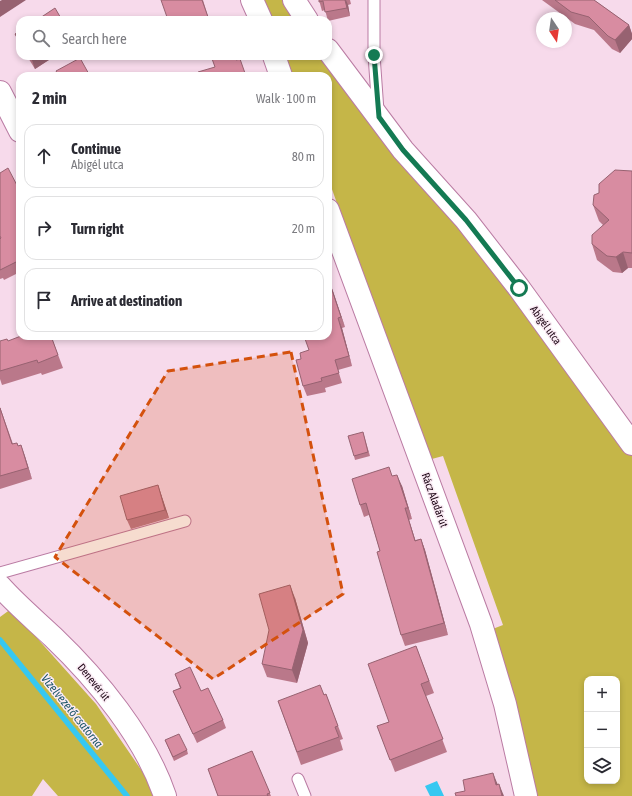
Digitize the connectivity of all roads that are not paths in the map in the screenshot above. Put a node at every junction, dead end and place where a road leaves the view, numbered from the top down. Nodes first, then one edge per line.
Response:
1 (252, 0) edge
2 (294, 0) edge
3 (374, 0) edge
4 (259, 16) edge
5 (304, 16) edge
6 (332, 55) edge
7 (275, 60) edge
8 (280, 72) edge
9 (0, 92) edge
10 (379, 117) junction
11 (16, 123) edge
12 (332, 221) edge
13 (632, 444) edge
14 (185, 520) dead end
15 (0, 573) edge
16 (2, 593) edge
17 (298, 779) dead end
18 (165, 796) edge
19 (305, 796) edge
20 (526, 796) edge

1 - 4 street
2 - 5 street
3 - 10 lane
6 - 10 street
7 - 8 street
9 - 11 street
10 - 13 street, Abigél utca
12 - 20 street, Rácz Aladár út
14 - 15 lane
16 - 18 street, Denevér út
17 - 19 lane

